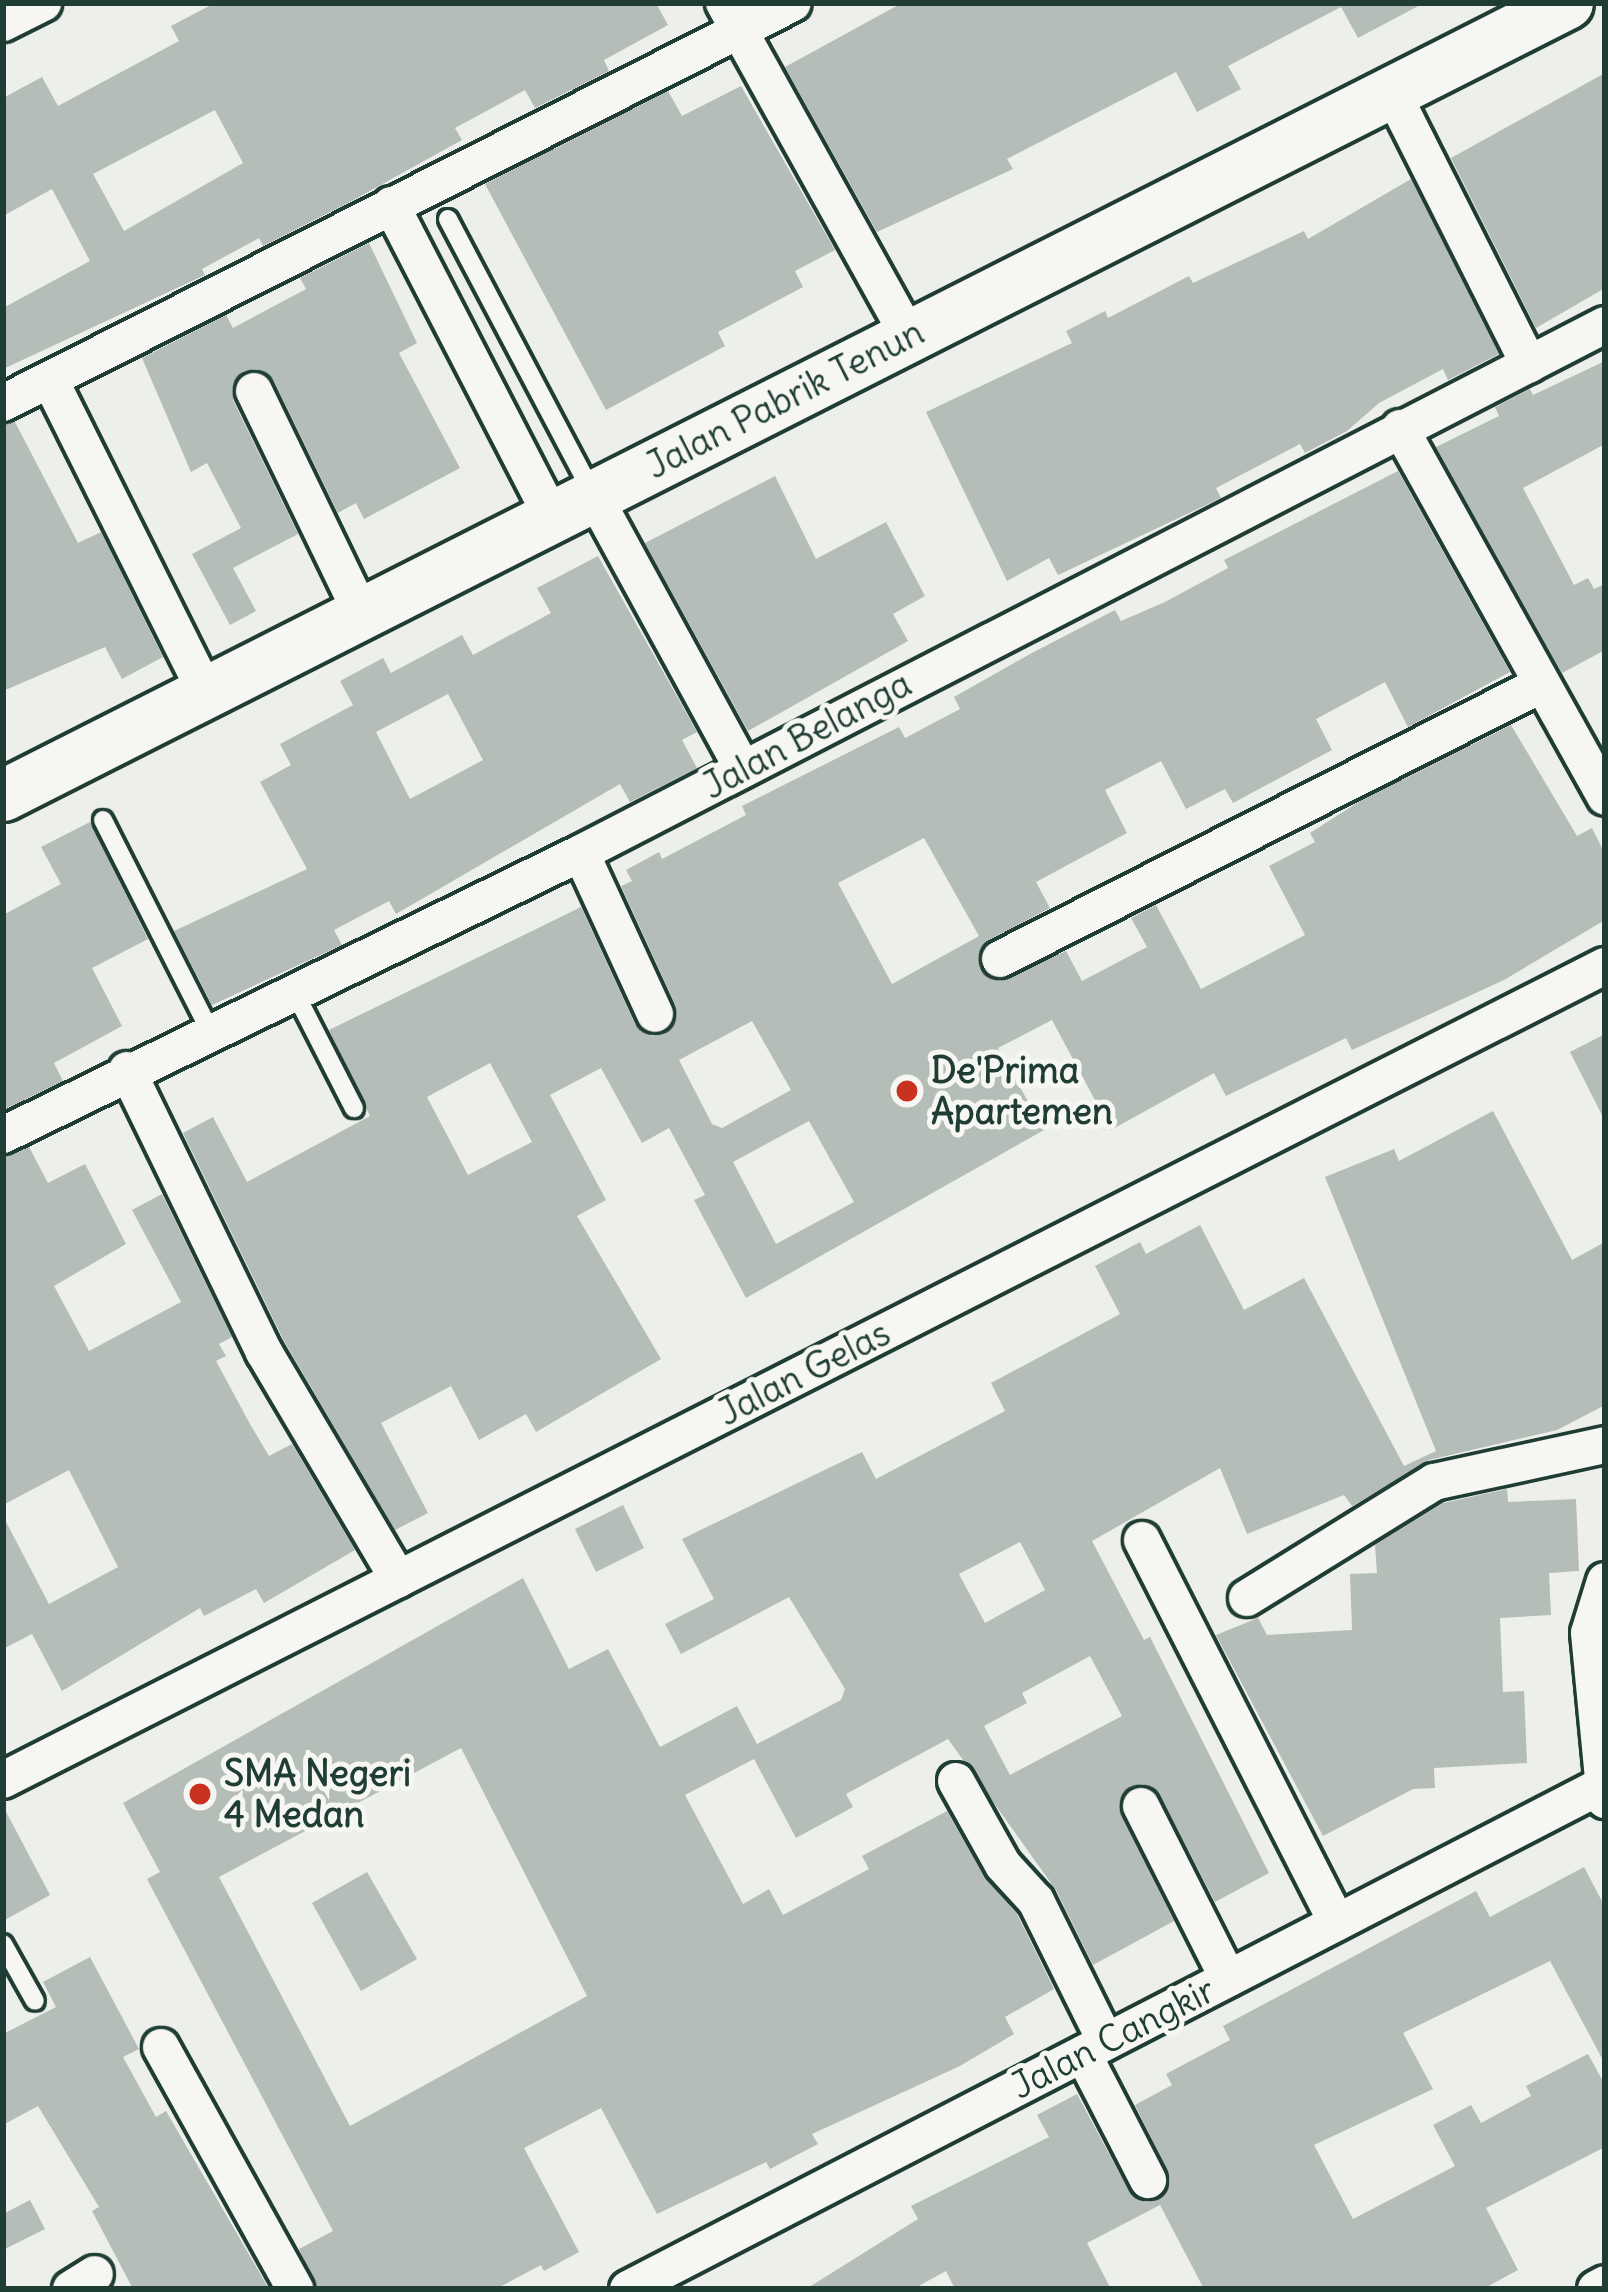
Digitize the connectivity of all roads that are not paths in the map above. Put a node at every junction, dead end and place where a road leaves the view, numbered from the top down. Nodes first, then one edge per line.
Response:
1 (43, 3) edge
2 (793, 3) edge
3 (1567, 3) edge
4 (730, 17) edge
5 (3, 23) edge
6 (1393, 92) junction
7 (391, 206) junction
8 (448, 219) dead end
9 (1605, 326) edge
10 (908, 337) junction
11 (1529, 364) junction
12 (50, 380) junction
13 (254, 391) dead end
14 (3, 403) edge
15 (1400, 428) junction
16 (573, 507) junction
17 (362, 614) junction
18 (1540, 686) junction
19 (206, 693) junction
20 (743, 769) junction
21 (3, 795) edge
22 (1605, 797) edge
23 (104, 820) dead end
24 (580, 853) junction
25 (1000, 959) dead end
26 (1605, 966) edge
27 (293, 989) junction
28 (655, 1014) dead end
29 (209, 1029) junction
30 (127, 1070) junction
31 (354, 1108) dead end
32 (3, 1135) edge
33 (1605, 1445) edge
34 (1142, 1540) dead end
35 (398, 1579) junction
36 (1605, 1581) edge
37 (1247, 1598) dead end
38 (3, 1780) edge
39 (956, 1781) dead end
40 (1602, 1794) edge
41 (1141, 1806) dead end
42 (1337, 1922) junction
43 (3, 1944) edge
44 (1228, 1978) junction
45 (35, 2001) dead end
46 (161, 2047) dead end
47 (1095, 2048) junction
48 (1148, 2180) dead end
49 (1605, 2284) edge
50 (295, 2289) edge
51 (628, 2289) edge
52 (1596, 2289) edge

1 - 5 street
2 - 4 street
3 - 6 street, Jalan Pabrik Tenun
4 - 7 street
4 - 10 street
6 - 10 street, Jalan Pabrik Tenun
6 - 11 street
7 - 12 street
7 - 16 street
8 - 16 lane
9 - 11 street, Jalan Belanga
10 - 16 street, Jalan Pabrik Tenun
11 - 15 street, Jalan Belanga
12 - 14 street
12 - 19 street
13 - 17 street
15 - 18 street
15 - 20 street, Jalan Belanga
16 - 17 street, Jalan Pabrik Tenun
16 - 20 street
17 - 19 street, Jalan Pabrik Tenun
18 - 22 street
18 - 25 street
19 - 21 street, Jalan Pabrik Tenun
20 - 24 street, Jalan Belanga
23 - 29 lane
24 - 27 street, Jalan Belanga
24 - 28 street
26 - 35 street, Jalan Gelas
27 - 29 street, Jalan Belanga
27 - 31 lane
29 - 30 street, Jalan Belanga
30 - 32 street, Jalan Belanga
30 - 35 street
33 - 37 street
34 - 42 street
35 - 38 street, Jalan Gelas
36 - 40 street
39 - 47 street
40 - 42 street, Jalan Cangkir
41 - 44 street
42 - 44 street, Jalan Cangkir
43 - 45 lane
44 - 47 street, Jalan Cangkir
46 - 50 street
47 - 48 street
47 - 51 street, Jalan Cangkir
49 - 52 street

